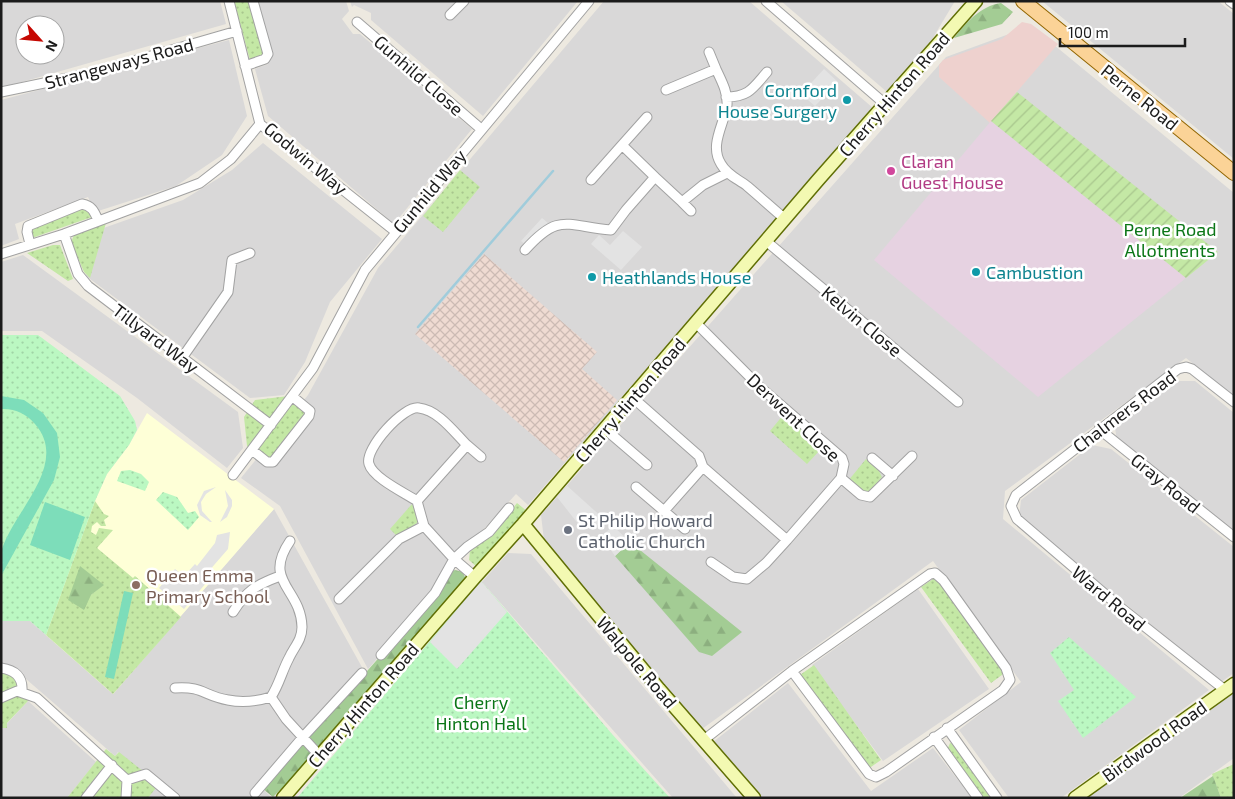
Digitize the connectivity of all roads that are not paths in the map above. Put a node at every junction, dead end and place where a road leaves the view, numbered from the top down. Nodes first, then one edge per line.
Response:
1 (229, 1) edge
2 (253, 1) edge
3 (464, 1) edge
4 (588, 1) edge
5 (766, 1) edge
6 (976, 1) edge
7 (1023, 1) edge
8 (1230, 1) edge
9 (1234, 4) edge
10 (450, 15) dead end
11 (357, 22) dead end
12 (237, 30) junction
13 (709, 52) dead end
14 (245, 66) junction
15 (716, 68) junction
16 (767, 72) dead end
17 (666, 90) dead end
18 (1, 92) edge
19 (726, 97) junction
20 (885, 104) junction
21 (647, 117) dead end
22 (260, 124) junction
23 (481, 129) junction
24 (622, 145) junction
25 (727, 173) junction
26 (1234, 174) edge
27 (655, 178) junction
28 (592, 180) dead end
29 (682, 202) junction
30 (691, 211) dead end
31 (785, 219) junction
32 (98, 220) junction
33 (396, 232) junction
34 (64, 234) junction
35 (766, 241) junction
36 (30, 244) junction
37 (525, 250) dead end
38 (250, 252) dead end
39 (1, 254) edge
40 (696, 322) junction
41 (182, 358) junction
42 (293, 397) junction
43 (632, 397) junction
44 (958, 402) dead end
45 (1234, 402) edge
46 (271, 426) junction
47 (605, 429) junction
48 (1099, 429) junction
49 (467, 445) junction
50 (252, 450) junction
51 (912, 456) dead end
52 (481, 457) dead end
53 (872, 458) dead end
54 (647, 465) dead end
55 (703, 467) junction
56 (233, 475) dead end
57 (893, 476) junction
58 (842, 478) junction
59 (636, 487) dead end
60 (1016, 495) joint
61 (417, 501) junction
62 (508, 508) dead end
63 (664, 511) junction
64 (523, 524) junction
65 (424, 526) junction
66 (686, 529) dead end
67 (1234, 537) edge
68 (290, 540) dead end
69 (787, 540) junction
70 (454, 559) junction
71 (711, 562) dead end
72 (280, 576) junction
73 (475, 576) junction
74 (339, 599) dead end
75 (233, 612) dead end
76 (381, 654) dead end
77 (1, 668) edge
78 (792, 672) junction
79 (362, 674) dead end
80 (1229, 687) edge
81 (175, 688) dead end
82 (22, 691) junction
83 (271, 697) junction
84 (1, 698) edge
85 (947, 728) junction
86 (303, 737) junction
87 (934, 737) junction
88 (705, 739) junction
89 (320, 755) junction
90 (112, 765) junction
91 (127, 780) junction
92 (255, 793) dead end
93 (86, 798) edge
94 (126, 798) edge
95 (175, 798) edge
96 (283, 798) edge
97 (754, 798) edge
98 (978, 798) edge
99 (997, 798) edge
100 (1075, 798) edge

1 - 12 street, Godwin Way
2 - 14 street
3 - 10 street
4 - 23 street, Gunhild Way
5 - 20 street
6 - 20 street, Cherry Hinton Road
7 - 26 main road, Perne Road
8 - 9 street
11 - 23 street, Gunhild Close
12 - 14 street, Godwin Way
12 - 18 street, Strangeways Road
13 - 15 street
14 - 22 street, Godwin Way
15 - 17 street
15 - 19 street
16 - 19 street
19 - 25 street
20 - 31 street, Cherry Hinton Road
21 - 24 street
22 - 32 street
22 - 33 street, Godwin Way
23 - 33 street, Gunhild Way
24 - 27 street
24 - 28 street
25 - 29 street
25 - 31 street
27 - 29 street
27 - 37 street
29 - 30 street
31 - 35 street, Cherry Hinton Road
32 - 34 street
32 - 36 street
33 - 42 street, Gunhild Way
34 - 36 street
34 - 41 street, Tillyard Way
35 - 40 street, Cherry Hinton Road
35 - 44 street, Kelvin Close
36 - 39 street
38 - 41 street
40 - 43 street, Cherry Hinton Road
40 - 58 street, Derwent Close
41 - 46 street, Tillyard Way
42 - 46 street, Gunhild Way
42 - 50 street
43 - 47 street, Cherry Hinton Road
43 - 55 street
45 - 48 street, Chalmers Road
46 - 50 street, Gunhild Way
47 - 54 street
47 - 64 street, Cherry Hinton Road
48 - 60 street, Chalmers Road
48 - 67 street, Gray Road
49 - 52 street
49 - 61 street
49 - 61 street
50 - 56 street, Gunhild Way
51 - 57 street
53 - 57 street
55 - 63 street
55 - 69 street
57 - 58 street
58 - 69 street, Derwent Close
59 - 63 street
60 - 80 street, Ward Road
61 - 65 street
62 - 70 street, Cherry Hinton Road
63 - 66 street
64 - 73 street, Cherry Hinton Road
64 - 88 street, Walpole Road
65 - 70 street
65 - 74 street
68 - 72 street
69 - 71 street, Derwent Close
70 - 73 street
70 - 76 street, Cherry Hinton Road
72 - 75 street
72 - 83 street
73 - 89 street, Cherry Hinton Road
77 - 82 street
78 - 85 street
78 - 87 street
78 - 88 street
79 - 86 street
80 - 100 street, Birdwood Road
81 - 83 street
82 - 84 street
82 - 90 street
83 - 86 street
85 - 87 street
85 - 99 street
86 - 89 street
86 - 92 street
87 - 98 street
88 - 97 street, Walpole Road
89 - 96 street, Cherry Hinton Road
90 - 91 street
90 - 93 street
91 - 94 street
91 - 95 street

